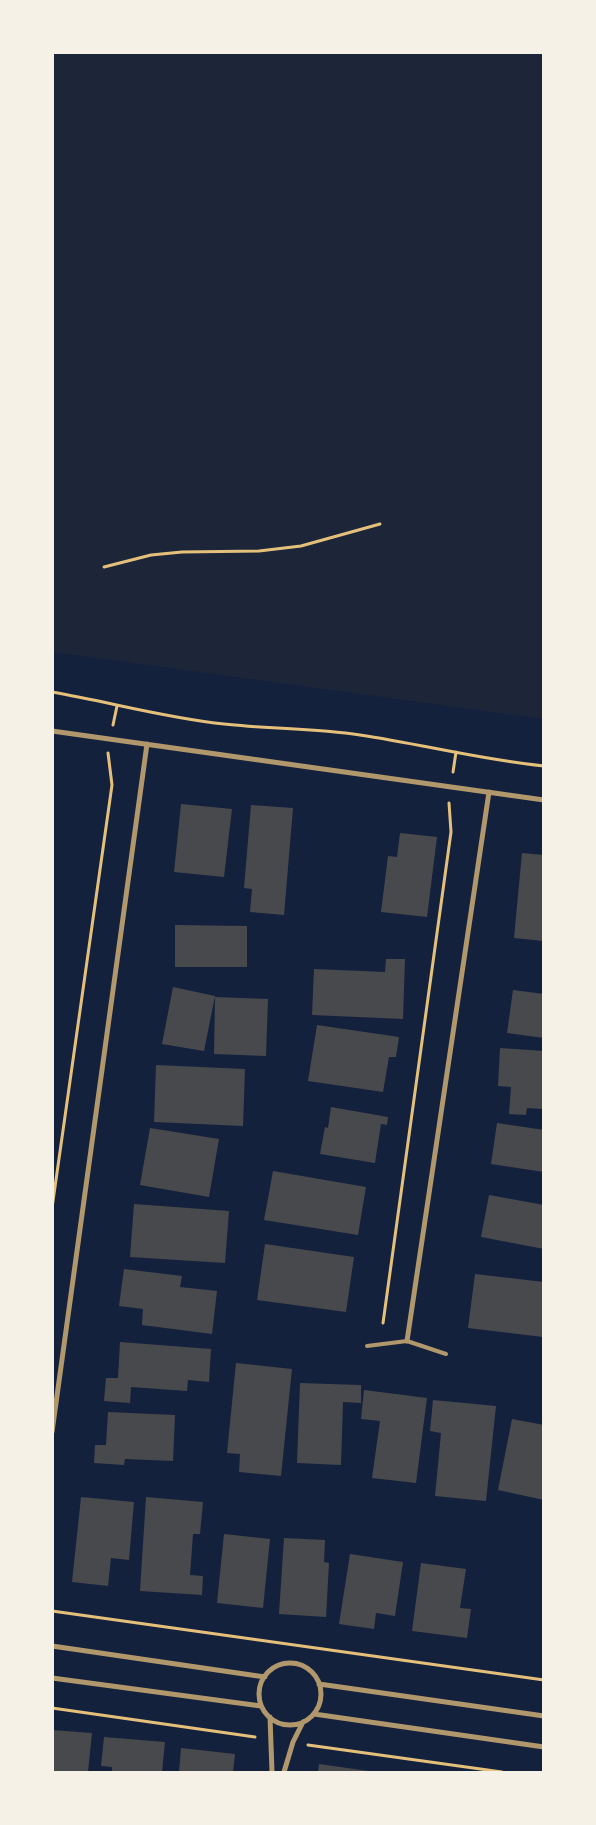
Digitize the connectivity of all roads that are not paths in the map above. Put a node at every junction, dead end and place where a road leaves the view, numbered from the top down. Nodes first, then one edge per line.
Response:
1 (52, 731) edge
2 (147, 744) junction
3 (489, 792) junction
4 (544, 800) edge
5 (407, 1341) junction
6 (367, 1346) dead end
7 (446, 1354) dead end
8 (52, 1432) edge
9 (52, 1646) edge
10 (265, 1676) junction
11 (52, 1678) edge
12 (319, 1684) junction
13 (261, 1706) junction
14 (314, 1714) junction
15 (544, 1716) edge
16 (270, 1717) junction
17 (303, 1722) junction
18 (544, 1747) edge
19 (272, 1772) edge
20 (284, 1772) edge

1 - 2 street
2 - 3 street
2 - 8 street
3 - 4 street
3 - 5 street
5 - 6 lane
5 - 7 lane
9 - 10 street
10 - 12 street
10 - 13 street
11 - 13 street
12 - 14 street
12 - 15 street
13 - 16 street
14 - 17 street
14 - 18 street
16 - 17 street
16 - 19 street
17 - 20 street

